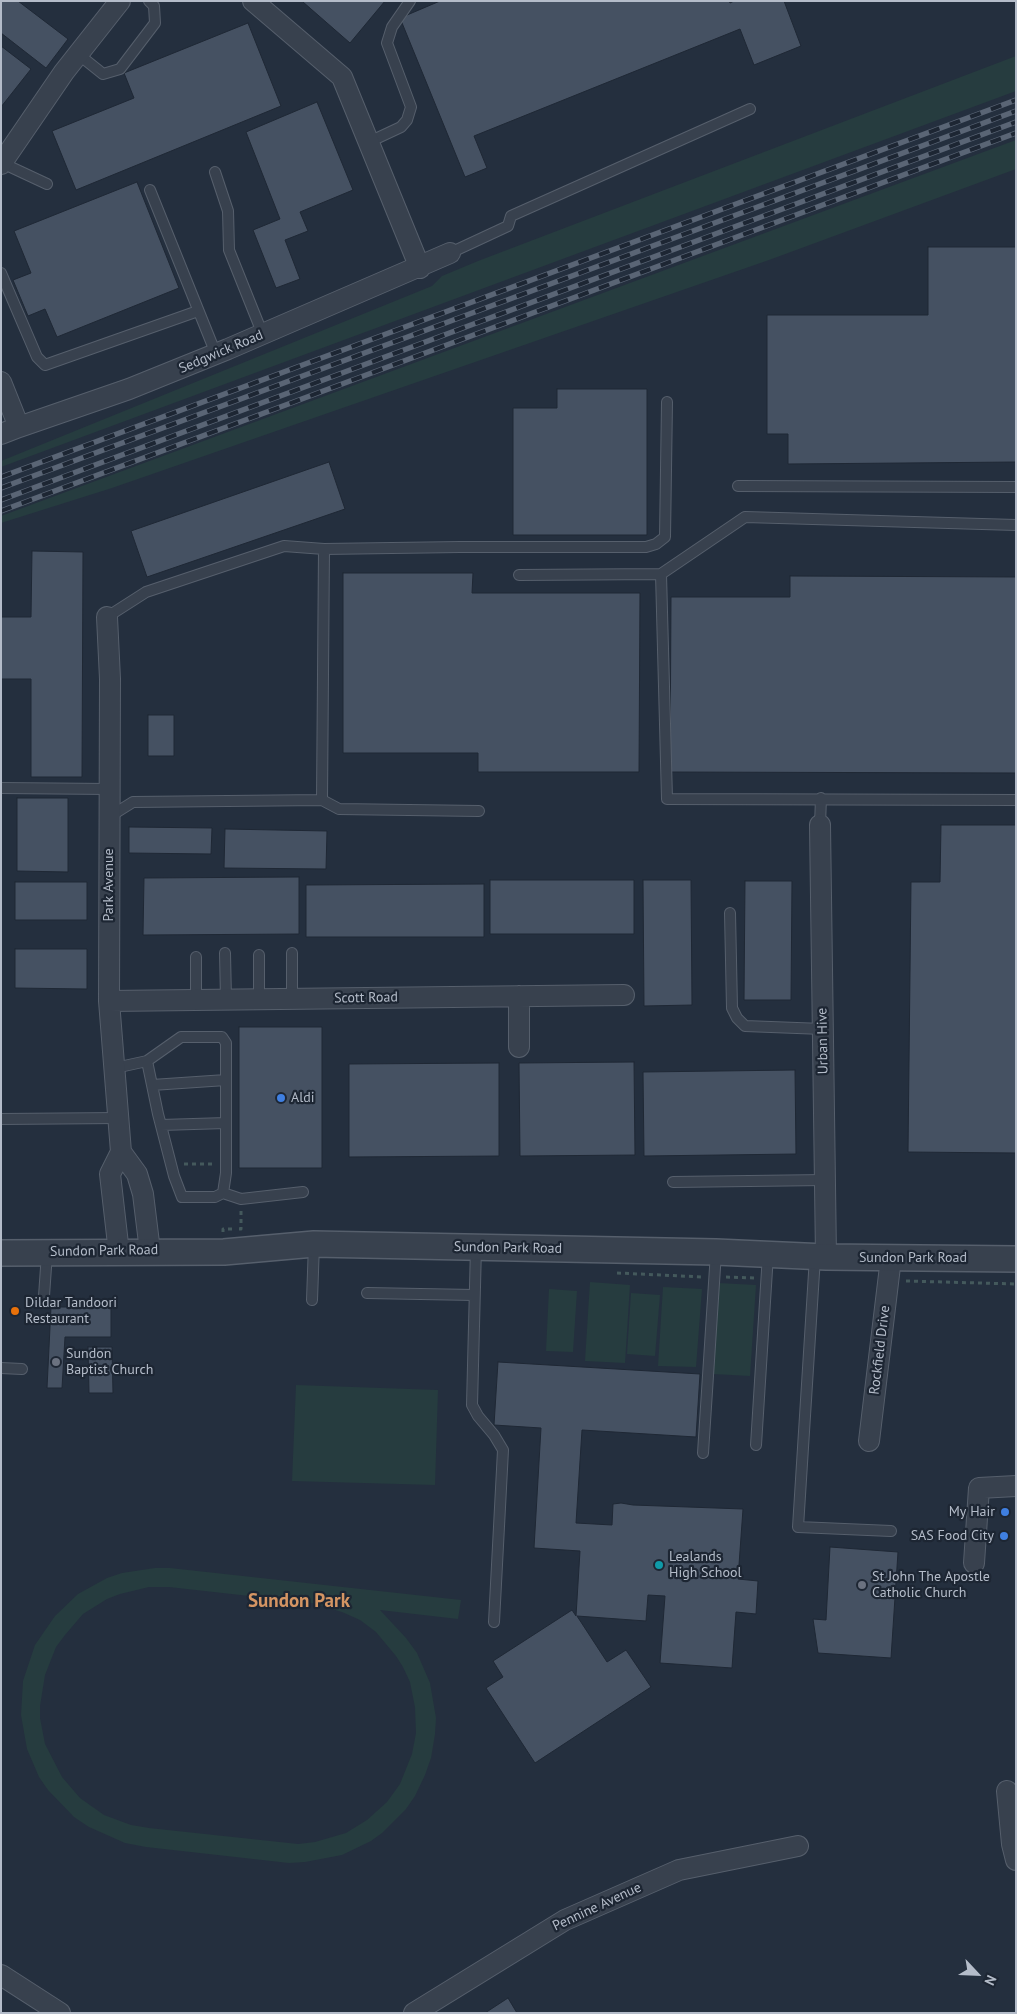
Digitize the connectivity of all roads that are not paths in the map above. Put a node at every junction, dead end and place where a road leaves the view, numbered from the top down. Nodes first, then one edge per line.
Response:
1 (120, 1) edge
2 (149, 1) edge
3 (253, 1) edge
4 (410, 1) edge
5 (78, 54) junction
6 (750, 109) dead end
7 (369, 142) junction
8 (1, 164) edge
9 (215, 172) dead end
10 (47, 184) dead end
11 (150, 190) dead end
12 (450, 253) joint
13 (420, 268) junction
14 (1, 273) edge
15 (198, 311) junction
16 (263, 334) junction
17 (216, 354) junction
18 (1, 382) edge
19 (667, 402) dead end
20 (10, 430) edge
21 (738, 486) dead end
22 (1016, 487) edge
23 (1016, 526) edge
24 (324, 549) junction
25 (661, 574) junction
26 (519, 575) dead end
27 (107, 617) joint
28 (1, 788) edge
29 (108, 789) junction
30 (821, 798) junction
31 (322, 800) junction
32 (1016, 800) edge
33 (480, 811) dead end
34 (108, 818) junction
35 (820, 825) joint
36 (730, 912) dead end
37 (225, 953) dead end
38 (292, 953) dead end
39 (259, 955) dead end
40 (196, 957) dead end
41 (624, 995) dead end
42 (519, 996) junction
43 (226, 999) junction
44 (259, 999) junction
45 (292, 999) junction
46 (196, 1000) junction
47 (109, 1001) junction
48 (823, 1029) junction
49 (519, 1047) dead end
50 (147, 1061) junction
51 (115, 1068) junction
52 (226, 1080) junction
53 (152, 1086) junction
54 (119, 1118) junction
55 (1, 1119) edge
56 (226, 1123) junction
57 (161, 1125) junction
58 (121, 1152) junction
59 (825, 1180) junction
60 (673, 1182) dead end
61 (303, 1192) dead end
62 (223, 1193) junction
63 (314, 1244) junction
64 (476, 1247) junction
65 (150, 1251) junction
66 (1, 1252) edge
67 (47, 1252) junction
68 (119, 1252) junction
69 (716, 1252) junction
70 (768, 1253) junction
71 (820, 1257) junction
72 (1016, 1258) edge
73 (890, 1269) junction
74 (366, 1293) dead end
75 (474, 1295) junction
76 (44, 1296) dead end
77 (312, 1300) dead end
78 (1, 1368) edge
79 (22, 1369) dead end
80 (869, 1441) dead end
81 (756, 1445) dead end
82 (703, 1453) dead end
83 (1016, 1486) edge
84 (891, 1531) dead end
85 (974, 1562) dead end
86 (494, 1622) dead end
87 (1007, 1792) dead end
88 (798, 1846) dead end
89 (1016, 1860) edge
90 (1, 1974) edge
91 (441, 2007) edge
92 (60, 2013) edge
93 (414, 2013) edge

1 - 5 street
2 - 5 lane
3 - 7 street
4 - 7 lane
5 - 8 street
6 - 12 lane
7 - 13 street
8 - 10 lane
9 - 16 lane
11 - 15 lane
12 - 13 street, Sedgwick Road
13 - 16 street, Sedgwick Road
14 - 15 lane
15 - 17 lane
16 - 17 street, Sedgwick Road
17 - 20 street, Sedgwick Road
18 - 20 street, Sedgwick Road
19 - 24 lane
21 - 22 lane
23 - 25 lane
24 - 27 lane
24 - 31 lane
25 - 26 lane
25 - 30 lane
27 - 29 street, Park Avenue
28 - 29 lane
29 - 34 street, Park Avenue
30 - 32 lane
30 - 35 lane
31 - 33 lane
31 - 34 lane
34 - 47 street, Park Avenue
35 - 48 street, Urban Hive
36 - 48 lane
37 - 43 lane
38 - 45 lane
39 - 44 lane
40 - 46 lane
41 - 42 street, Scott Road
42 - 45 street, Scott Road
42 - 49 street
43 - 44 street, Scott Road
43 - 46 street, Scott Road
44 - 45 street, Scott Road
46 - 47 street, Scott Road
47 - 51 street, Park Avenue
48 - 59 street, Urban Hive
50 - 51 lane
50 - 52 lane
50 - 53 lane
51 - 54 street, Park Avenue
52 - 53 lane
52 - 56 lane
53 - 57 lane
54 - 55 lane
54 - 58 street, Park Avenue
56 - 57 lane
56 - 62 lane
57 - 62 lane
58 - 65 street
58 - 68 street, Park Avenue
59 - 60 lane
59 - 71 street, Urban Hive
61 - 62 lane
63 - 64 street, Sundon Park Road
63 - 65 street, Sundon Park Road
63 - 77 lane
64 - 69 street, Sundon Park Road
64 - 75 lane
65 - 68 street, Sundon Park Road
66 - 67 street, Sundon Park Road
67 - 68 street, Sundon Park Road
67 - 76 lane
69 - 70 street, Sundon Park Road
69 - 82 lane
70 - 71 street, Sundon Park Road
70 - 81 lane
71 - 73 street, Sundon Park Road
71 - 84 lane
72 - 73 street, Sundon Park Road
73 - 80 street, Rockfield Drive
74 - 75 lane
75 - 86 lane
78 - 79 lane
83 - 85 street
87 - 89 street
88 - 91 street, Pennine Avenue
90 - 92 street
91 - 93 street, Pennine Avenue

